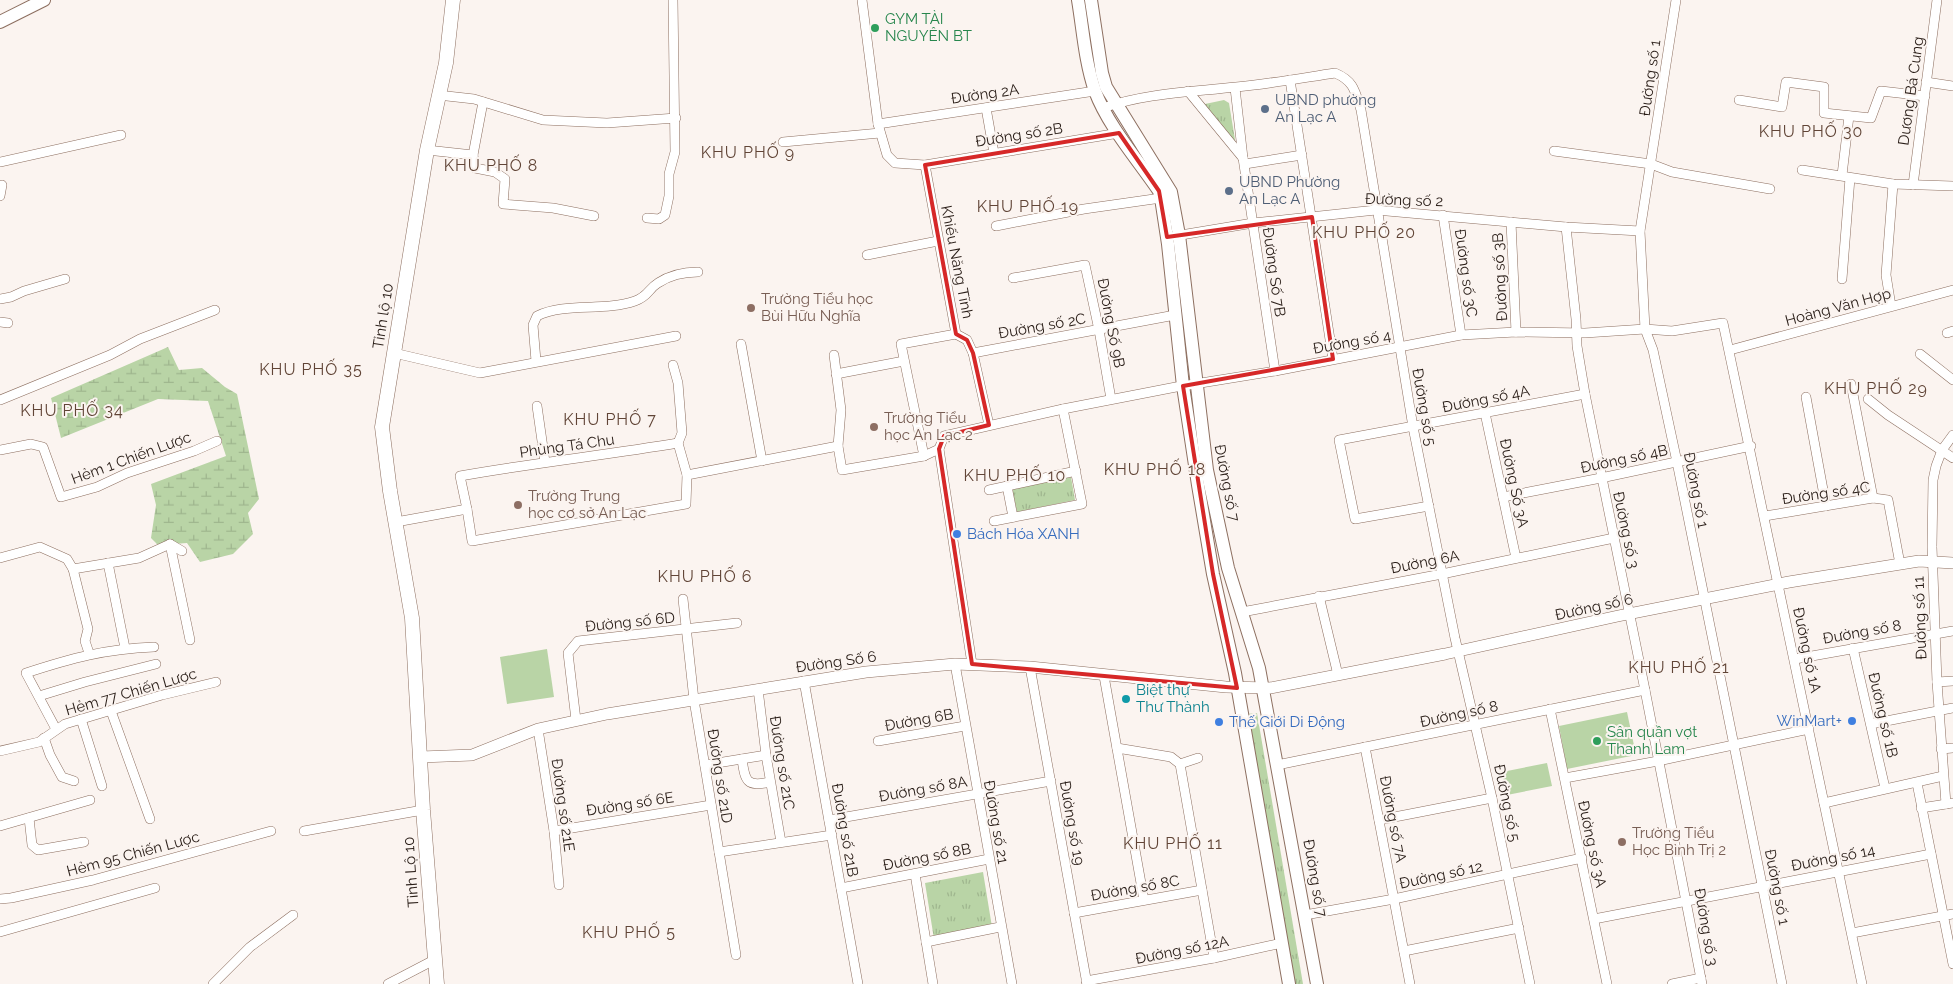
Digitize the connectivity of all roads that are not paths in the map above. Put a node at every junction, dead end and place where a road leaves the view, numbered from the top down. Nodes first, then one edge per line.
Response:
1 (44, 0) edge
2 (453, 0) edge
3 (673, 0) edge
4 (862, 0) edge
5 (1078, 0) edge
6 (1091, 0) edge
7 (1676, 0) edge
8 (1938, 0) edge
9 (0, 22) edge
10 (1290, 80) junction
11 (1926, 82) junction
12 (1953, 86) edge
13 (1235, 88) junction
14 (1096, 91) junction
15 (1188, 91) junction
16 (438, 95) junction
17 (1924, 96) junction
18 (1739, 100) dead end
19 (483, 102) junction
20 (1109, 106) junction
21 (986, 108) junction
22 (1849, 116) junction
23 (676, 118) junction
24 (879, 128) junction
25 (1119, 133) junction
26 (121, 135) dead end
27 (783, 142) dead end
28 (427, 150) junction
29 (1554, 151) dead end
30 (994, 153) junction
31 (473, 155) junction
32 (1302, 155) junction
33 (1244, 161) junction
34 (0, 162) edge
35 (1651, 164) junction
36 (925, 165) junction
37 (1802, 170) dead end
38 (1846, 177) junction
39 (1893, 184) junction
40 (1912, 185) junction
41 (2, 186) dead end
42 (1953, 186) edge
43 (1770, 190) dead end
44 (0, 196) edge
45 (1161, 198) junction
46 (1376, 210) junction
47 (1443, 215) junction
48 (594, 216) dead end
49 (1312, 217) junction
50 (647, 218) dead end
51 (1511, 222) junction
52 (1253, 223) junction
53 (996, 226) dead end
54 (1566, 227) junction
55 (1640, 231) junction
56 (1173, 236) junction
57 (938, 241) junction
58 (867, 255) dead end
59 (698, 272) dead end
60 (1013, 278) dead end
61 (65, 279) dead end
62 (1842, 279) dead end
63 (1953, 290) edge
64 (0, 299) edge
65 (1891, 306) junction
66 (215, 310) dead end
67 (1175, 315) junction
68 (1723, 322) joint
69 (1645, 329) junction
70 (1099, 330) junction
71 (1516, 332) junction
72 (1575, 333) junction
73 (956, 334) junction
74 (1461, 335) junction
75 (676, 336) dead end
76 (741, 344) dead end
77 (1400, 348) junction
78 (1730, 350) junction
79 (394, 353) junction
80 (973, 353) junction
81 (1920, 354) dead end
82 (834, 355) dead end
83 (1333, 359) junction
84 (536, 361) junction
85 (904, 361) junction
86 (673, 365) dead end
87 (1275, 371) junction
88 (836, 374) junction
89 (1953, 380) edge
90 (1851, 384) dead end
91 (1189, 385) junction
92 (1585, 394) junction
93 (1806, 397) dead end
94 (1111, 399) junction
95 (1868, 399) dead end
96 (0, 400) edge
97 (537, 406) dead end
98 (1063, 409) junction
99 (1485, 413) junction
100 (989, 425) junction
101 (1413, 427) junction
102 (1953, 435) edge
103 (217, 441) dead end
104 (678, 443) junction
105 (838, 446) junction
106 (1750, 446) junction
107 (939, 449) junction
108 (0, 450) edge
109 (1942, 450) junction
110 (924, 456) junction
111 (1953, 458) edge
112 (762, 460) junction
113 (546, 462) junction
114 (1677, 462) junction
115 (1076, 472) junction
116 (687, 475) junction
117 (1601, 478) junction
118 (1007, 486) junction
119 (989, 490) dead end
120 (1503, 496) junction
121 (1873, 498) junction
122 (1429, 506) junction
123 (1826, 506) junction
124 (467, 509) junction
125 (1765, 516) junction
126 (1013, 518) junction
127 (994, 521) dead end
128 (396, 522) junction
129 (1614, 538) junction
130 (170, 544) junction
131 (182, 551) dead end
132 (0, 558) edge
133 (1516, 558) junction
134 (1932, 561) junction
135 (108, 563) junction
136 (1953, 563) edge
137 (1900, 564) junction
138 (73, 569) junction
139 (1442, 574) junction
140 (1779, 584) junction
141 (1319, 596) junction
142 (682, 599) dead end
143 (1704, 600) junction
144 (1242, 612) junction
145 (1630, 614) junction
146 (737, 623) dead end
147 (686, 629) junction
148 (1953, 631) edge
149 (1934, 633) junction
150 (190, 640) dead end
151 (154, 647) dead end
152 (125, 648) junction
153 (1853, 648) junction
154 (1458, 651) junction
155 (89, 654) junction
156 (1795, 659) junction
157 (156, 664) dead end
158 (956, 664) junction
159 (972, 664) junction
160 (1030, 667) junction
161 (1338, 675) junction
162 (1104, 676) junction
163 (1953, 680) edge
164 (804, 681) junction
165 (216, 682) dead end
166 (1937, 682) junction
167 (1237, 688) junction
168 (1263, 688) junction
169 (758, 689) junction
170 (1645, 690) junction
171 (39, 696) junction
172 (694, 700) junction
173 (1953, 708) edge
174 (1550, 710) junction
175 (1938, 710) junction
176 (111, 711) junction
177 (81, 719) junction
178 (576, 720) junction
179 (1871, 724) junction
180 (1476, 725) junction
181 (966, 726) junction
182 (56, 729) junction
183 (538, 729) junction
184 (1809, 729) junction
185 (44, 738) junction
186 (878, 741) dead end
187 (1733, 744) junction
188 (1365, 747) junction
189 (1117, 748) junction
190 (1953, 748) edge
191 (1941, 749) junction
192 (0, 751) edge
193 (766, 756) junction
194 (421, 757) junction
195 (1198, 758) dead end
196 (742, 760) junction
197 (1658, 761) junction
198 (1180, 764) junction
199 (705, 765) junction
200 (1277, 765) junction
201 (1943, 776) junction
202 (1564, 778) junction
203 (74, 781) dead end
204 (1051, 781) junction
205 (770, 782) junction
206 (1917, 783) junction
207 (102, 786) dead end
208 (1885, 788) junction
209 (978, 793) junction
210 (1492, 798) junction
211 (90, 800) dead end
212 (1824, 803) junction
213 (1950, 803) edge
214 (711, 805) junction
215 (1921, 808) junction
216 (423, 810) junction
217 (29, 818) junction
218 (150, 819) dead end
219 (829, 820) junction
220 (1379, 820) junction
221 (0, 826) edge
222 (271, 831) dead end
223 (304, 831) dead end
224 (554, 831) junction
225 (832, 835) junction
226 (84, 842) dead end
227 (781, 842) junction
228 (719, 852) junction
229 (1931, 854) junction
230 (1582, 858) junction
231 (989, 860) junction
232 (1838, 871) junction
233 (915, 874) junction
234 (1508, 874) junction
235 (559, 886) dead end
236 (1762, 886) junction
237 (155, 888) dead end
238 (841, 888) junction
239 (1202, 890) junction
240 (0, 899) edge
241 (1394, 899) junction
242 (1144, 900) junction
243 (1687, 901) junction
244 (1074, 913) junction
245 (1305, 915) junction
246 (1949, 915) edge
247 (293, 916) dead end
248 (1594, 919) junction
249 (1000, 927) junction
250 (1519, 928) junction
251 (0, 932) edge
252 (1852, 933) junction
253 (926, 942) junction
254 (1282, 943) junction
255 (1404, 952) junction
256 (736, 955) dead end
257 (1214, 958) junction
258 (434, 960) junction
259 (1953, 964) edge
260 (1701, 981) edge
261 (1087, 983) edge
262 (213, 984) edge
263 (388, 984) edge
264 (437, 984) edge
265 (858, 984) edge
266 (933, 984) edge
267 (1012, 984) edge
268 (1289, 984) edge
269 (1317, 984) edge
270 (1410, 984) edge
271 (1530, 984) edge
272 (1606, 984) edge
273 (1672, 984) edge
274 (1782, 984) edge
275 (1862, 984) edge

1 - 9 main road
2 - 16 main road, Tỉnh lộ 10
3 - 23 street
4 - 24 street
5 - 14 main road, Đường số 7
6 - 20 main road, Đường số 7
7 - 35 street, Đường số 1
8 - 11 street, Dương Bá Cung
10 - 13 street, Đường số 5
10 - 32 street
10 - 46 street, Đường số 5
11 - 12 street
11 - 17 street, Dương Bá Cung
13 - 15 street, Đường số 5
13 - 33 street, Đường Số 7B
14 - 20 main road, Đường số 7
14 - 21 street, Đường 2A
15 - 20 street, Đường số 5
15 - 33 street
16 - 19 street
16 - 28 main road, Tỉnh lộ 10
17 - 22 street
17 - 40 street, Dương Bá Cung
18 - 22 street
19 - 23 street
19 - 31 street
20 - 25 main road, Đường số 7
20 - 56 main road, Đường số 7
21 - 24 street, Đường 2A
21 - 30 street
22 - 38 street
23 - 50 street
24 - 27 street, Đường 2A
24 - 36 street
25 - 30 street, Đường số 2B
25 - 45 main road, Đường số 7
26 - 34 street
28 - 31 street
28 - 79 main road, Tỉnh lộ 10
29 - 35 street
30 - 36 street, Đường số 2B
31 - 48 street
32 - 33 street
32 - 49 street
33 - 52 street, Đường Số 7B
35 - 43 street
35 - 55 street, Đường số 1
36 - 57 street, Khiếu Năng Tĩnh
37 - 38 street
38 - 39 street
38 - 62 street
39 - 40 street
39 - 65 street
40 - 42 street
41 - 44 street
45 - 53 street
45 - 56 main road, Đường số 7
46 - 47 street, Đường số 2
46 - 49 street, Đường số 2
46 - 77 street, Đường số 5
47 - 51 street, Đường số 2
47 - 74 street, Đường số 3C
49 - 52 street, Đường số 2
49 - 83 street
51 - 54 street, Đường số 2
51 - 71 street, Đường số 3B
52 - 56 street, Đường số 2
52 - 87 street, Đường Số 7B
54 - 55 street, Đường số 2
54 - 72 street, Đường số 3
55 - 69 street, Đường số 1
56 - 67 main road, Đường số 7
56 - 91 main road, Đường số 7
57 - 58 street
57 - 73 street, Khiếu Năng Tĩnh
59 - 84 street
60 - 70 street, Đường Số 9B
61 - 64 street
63 - 65 street, Hoàng Văn Hợp
65 - 78 street, Hoàng Văn Hợp
66 - 96 street
67 - 70 street, Đường số 2C
67 - 91 main road, Đường số 7
68 - 69 street, Đường số 4
68 - 78 street, Đường số 1A
69 - 72 street, Đường số 4
69 - 114 street, Đường số 1
70 - 80 street, Đường số 2C
70 - 94 street, Đường Số 9B
71 - 72 street, Đường số 4
71 - 74 street, Đường số 4
72 - 92 street, Đường số 3
73 - 80 street, Khiếu Năng Tĩnh
73 - 85 street
74 - 77 street, Đường số 4
75 - 84 street
76 - 112 street
77 - 83 street, Đường số 4
77 - 101 street, Đường số 5
78 - 106 street, Đường số 1A
79 - 84 street
79 - 128 main road, Tỉnh lộ 10
80 - 100 street, Khiếu Năng Tĩnh
81 - 89 street
82 - 88 street
83 - 87 street, Đường số 4
85 - 88 street
85 - 110 street
86 - 104 street
87 - 91 street, Đường số 4
88 - 105 street
90 - 121 street
91 - 94 street, Đường số 4
91 - 144 main road, Đường số 7
91 - 167 main road, Đường số 7
92 - 99 street, Đường số 4A
92 - 117 street, Đường số 3
93 - 123 street
94 - 98 street, Đường số 4
95 - 109 street
97 - 113 street
98 - 100 street, Đường số 4
98 - 115 street
99 - 101 street, Đường số 4A
99 - 120 street, Đường Số 3A
100 - 107 street
101 - 122 street, Đường số 5
101 - 122 street, Đường số 4A
102 - 109 street, Đường số 11
103 - 108 street, Hẻm 1 Chiến Lược
104 - 113 street, Phùng Tá Chu
104 - 116 street, Phùng Tá Chu
105 - 110 street
105 - 112 street
106 - 114 street, Đường số 4B
106 - 125 street, Đường số 1A
107 - 110 street
107 - 159 street
109 - 111 street
109 - 134 street, Đường số 11
112 - 116 street
113 - 124 street, Phùng Tá Chu
114 - 117 street, Đường số 4B
114 - 143 street, Đường số 1
115 - 118 street
115 - 126 street
116 - 124 street, Phùng Tá Chu
117 - 120 street, Đường số 4B
117 - 129 street, Đường số 3
118 - 119 street
118 - 126 street
120 - 133 street, Đường Số 3A
121 - 123 street, Đường số 4C
121 - 137 street, Đường số 4C
122 - 139 street, Đường số 5
123 - 125 street, Đường số 4C
124 - 128 street
125 - 140 street, Đường số 1A
126 - 127 street
128 - 194 main road, Tỉnh lộ 10
129 - 133 street, Đường 6A
129 - 145 street, Đường số 3
130 - 131 street
130 - 135 street
130 - 150 street
132 - 138 street
133 - 139 street, Đường 6A
134 - 136 street
134 - 137 street, Đường số 6
134 - 149 street, Đường số 11
135 - 138 street
135 - 152 street
137 - 140 street, Đường số 6
138 - 155 street
139 - 141 street, Đường 6A
139 - 154 street, Đường số 5
140 - 143 street, Đường số 6
140 - 156 street, Đường số 1A
141 - 144 street, Đường 6A
141 - 161 street
142 - 147 street, Đường số 21D
143 - 145 street, Đường số 6
143 - 187 street, Đường số 1
144 - 168 main road, Đường số 7
145 - 154 street, Đường số 6
145 - 170 street, Đường số 3
146 - 147 street, Đường số 6D
147 - 172 street, Đường số 21D
147 - 178 street, Đường số 6D
148 - 149 street
149 - 153 street, Đường số 8
149 - 166 street, Đường số 11
151 - 152 street
152 - 155 street
153 - 156 street, Đường số 8
153 - 179 street, Đường số 1B
154 - 161 street, Đường số 6
154 - 180 street, Đường số 5
155 - 171 street
156 - 184 street, Đường số 1A
157 - 171 street
158 - 159 street, Đường Số 6
158 - 164 street, Đường Số 6
158 - 181 street, Đường số 21
159 - 160 street, Đường Số 6
160 - 162 street, Đường Số 6
160 - 204 street, Đường số 19
161 - 168 street, Đường số 6
162 - 167 street, Đường Số 6
162 - 189 street
163 - 166 street
164 - 169 street, Đường Số 6
164 - 219 street, Đường số 21B
165 - 176 street, Hẻm 77 Chiến Lược
166 - 175 street, Đường số 11
167 - 168 street, Đường Số 6
167 - 254 main road, Đường số 7
168 - 200 main road, Đường số 7
169 - 172 street, Đường Số 6
169 - 193 street, Đường số 21C
170 - 174 street, Đường số 8
170 - 197 street, Đường số 3
171 - 182 street
172 - 178 street, Đường Số 6
172 - 199 street, Đường số 21D
173 - 175 street
174 - 180 street, Đường số 8
174 - 202 street, Đường số 3A
175 - 179 street
175 - 191 street, Đường số 11
176 - 177 street, Hẻm 77 Chiến Lược
176 - 218 street
177 - 182 street, Hẻm 77 Chiến Lược
177 - 207 street
178 - 183 street, Đường Số 6
179 - 208 street, Đường số 1B
180 - 188 street, Đường số 8
180 - 210 street, Đường số 5
181 - 186 street, Đường 6B
181 - 209 street, Đường số 21
182 - 185 street, Hẻm 77 Chiến Lược
183 - 194 street, Đường Số 6
183 - 224 street, Đường số 21E
184 - 187 street
184 - 212 street, Đường số 1A
185 - 192 street, Hẻm 77 Chiến Lược
185 - 203 street
187 - 197 street
187 - 236 street, Đường số 1
188 - 200 street, Đường số 8
188 - 220 street, Đường số 7A
189 - 198 street
189 - 242 street
190 - 191 street
191 - 201 street, Đường số 11
193 - 196 street
193 - 205 street, Đường số 21C
194 - 216 main road, Tỉnh Lộ 10
195 - 198 street
196 - 199 street
196 - 205 street
197 - 202 street
197 - 243 street, Đường số 3
198 - 239 street
199 - 214 street, Đường số 21D
200 - 245 main road, Đường số 7
201 - 206 street
201 - 213 street, Đường số 11
202 - 230 street, Đường số 3A
204 - 209 street, Đường số 8A
204 - 244 street, Đường số 19
205 - 227 street, Đường số 21C
206 - 208 street
206 - 215 street
208 - 212 street
209 - 219 street, Đường số 8A
209 - 231 street, Đường số 21
210 - 220 street
210 - 234 street, Đường số 5
211 - 217 street
212 - 232 street, Đường số 1A
213 - 215 street
214 - 224 street, Đường số 6E
214 - 228 street, Đường số 21D
215 - 229 street
216 - 223 street
216 - 258 main road, Tỉnh Lộ 10
217 - 221 street
217 - 226 street
219 - 225 street, Đường số 21B
220 - 241 street, Đường số 7A
222 - 240 street, Hẻm 95 Chiến Lược
224 - 235 street, Đường số 21E
225 - 227 street
225 - 238 street, Đường số 21B
227 - 228 street
228 - 256 street, Đường số 21D
229 - 232 street, Đường số 14
229 - 246 street
230 - 234 street, Đường số 12
230 - 248 street, Đường số 3A
231 - 233 street, Đường số 8B
231 - 249 street, Đường số 21
232 - 236 street, Đường số 14
232 - 252 street, Đường số 1A
233 - 238 street, Đường số 8B
233 - 253 street
234 - 241 street, Đường số 12
234 - 250 street, Đường số 5
236 - 243 street, Đường số 14
236 - 274 street, Đường số 1
237 - 251 street
238 - 265 street, Đường số 21B
239 - 242 street, Đường số 8C
239 - 257 street
241 - 245 street, Đường số 12
241 - 255 street, Đường số 7A
242 - 244 street, Đường số 8C
243 - 248 street, Đường số 14
243 - 260 street, Đường số 3
244 - 261 street, Đường số 19
245 - 269 main road, Đường số 7
246 - 252 street
246 - 259 street
247 - 262 street
248 - 272 street, Đường số 3A
249 - 253 street
249 - 267 street, Đường số 21
250 - 255 street
250 - 271 street, Đường số 5
252 - 275 street, Đường số 1A
253 - 266 street
254 - 257 street, Đường số 12A
254 - 268 main road, Đường số 7
255 - 270 street, Đường số 7A
257 - 261 street, Đường số 12A
258 - 263 street
258 - 264 main road, Tỉnh Lộ 10
260 - 273 street

